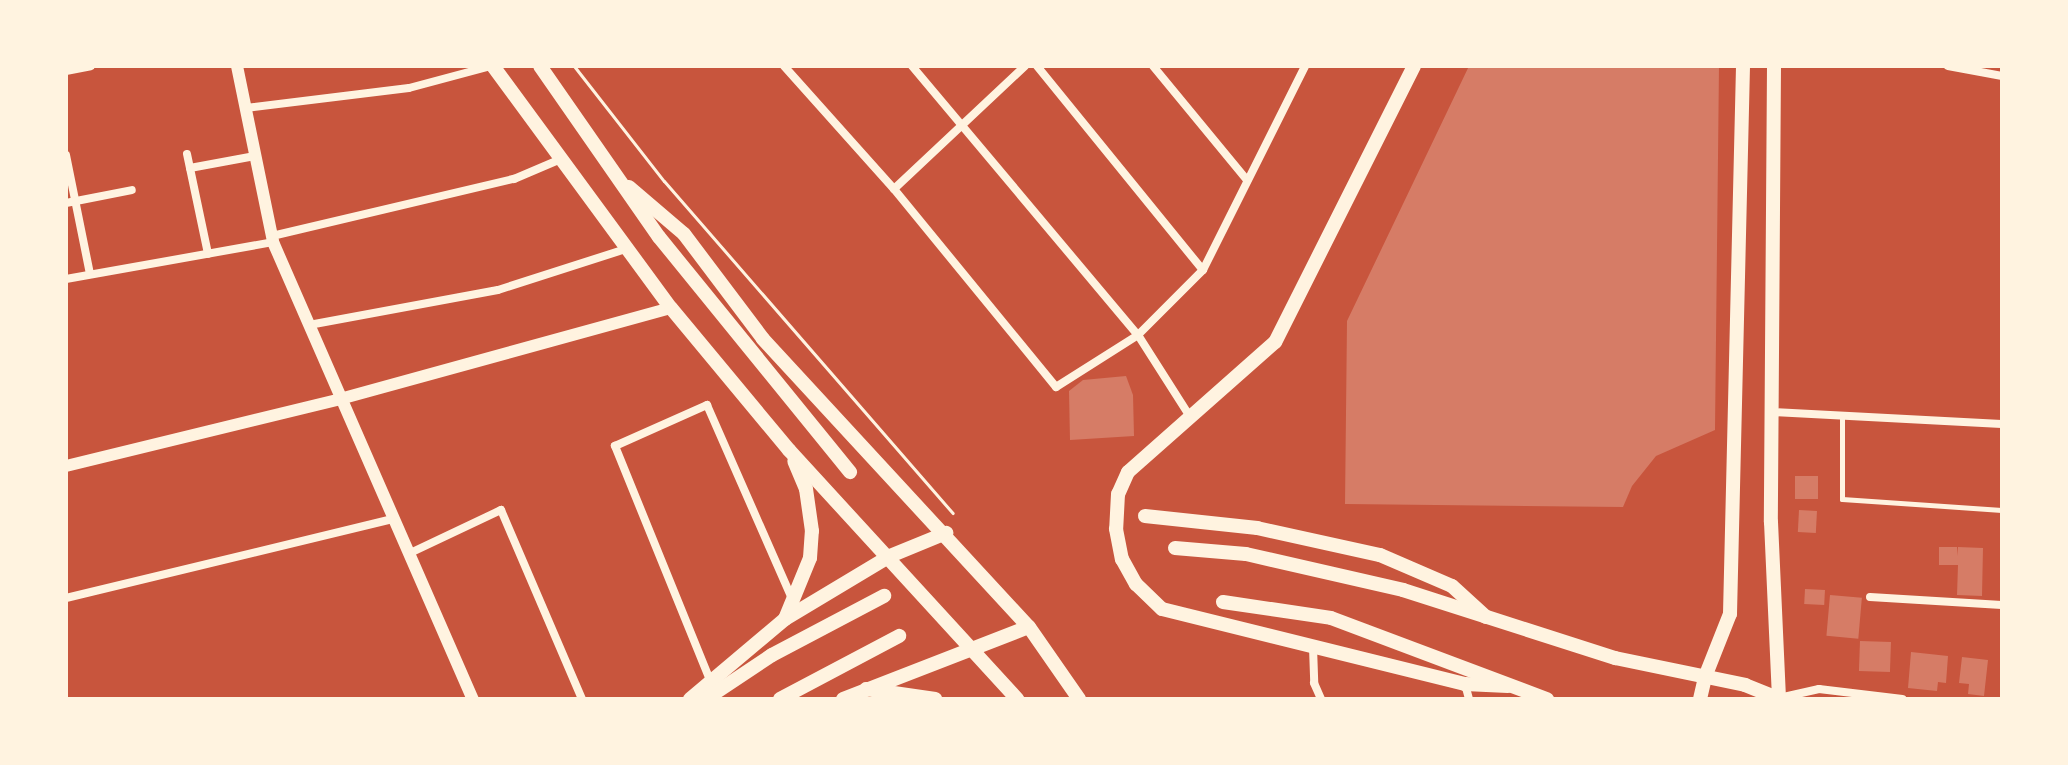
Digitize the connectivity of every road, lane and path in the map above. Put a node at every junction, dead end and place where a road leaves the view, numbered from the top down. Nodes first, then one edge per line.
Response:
1 (91, 66) edge
2 (237, 66) edge
3 (492, 66) edge
4 (540, 66) edge
5 (574, 66) edge
6 (784, 66) edge
7 (912, 66) edge
8 (1025, 66) edge
9 (1037, 66) edge
10 (1153, 66) edge
11 (1305, 66) edge
12 (1414, 66) edge
13 (1743, 66) edge
14 (1774, 66) edge
15 (1948, 66) edge
16 (66, 71) edge
17 (2002, 76) edge
18 (246, 108) junction
19 (961, 125) junction
20 (187, 154) dead end
21 (66, 155) edge
22 (255, 156) junction
23 (561, 159) junction
24 (190, 168) junction
25 (1247, 180) junction
26 (629, 187) junction
27 (894, 189) junction
28 (132, 190) dead end
29 (70, 202) edge
30 (272, 239) junction
31 (626, 249) junction
32 (208, 254) junction
33 (1203, 270) junction
34 (90, 274) junction
35 (66, 279) edge
36 (671, 308) junction
37 (309, 325) junction
38 (1138, 335) junction
39 (340, 399) junction
40 (1772, 412) junction
41 (1189, 415) junction
42 (1842, 416) junction
43 (2002, 424) edge
44 (789, 450) junction
45 (66, 466) edge
46 (850, 472) dead end
47 (2002, 510) edge
48 (953, 513) dead end
49 (1145, 516) dead end
50 (393, 519) junction
51 (946, 533) junction
52 (1175, 548) dead end
53 (408, 554) junction
54 (890, 556) junction
55 (884, 596) dead end
56 (1870, 597) dead end
57 (66, 598) edge
58 (793, 602) junction
59 (1223, 602) dead end
60 (2002, 605) edge
61 (1486, 618) junction
62 (785, 619) junction
63 (1029, 627) junction
64 (899, 636) dead end
65 (1313, 647) junction
66 (974, 649) junction
67 (1705, 677) junction
68 (710, 680) junction
69 (1513, 687) junction
70 (862, 689) junction
71 (1467, 692) edge
72 (908, 696) edge
73 (473, 699) edge
74 (582, 699) edge
75 (690, 699) edge
76 (706, 699) edge
77 (780, 699) edge
78 (843, 699) edge
79 (935, 699) edge
80 (1017, 699) edge
81 (1079, 699) edge
82 (1321, 699) edge
83 (1547, 699) edge
84 (1700, 699) edge
85 (1779, 699) edge
86 (1902, 699) edge

1 - 16 street
2 - 18 street
3 - 18 street
3 - 23 main road
4 - 26 main road
5 - 48 path
6 - 27 street
7 - 19 street
8 - 19 street
9 - 33 street
10 - 25 street
11 - 25 street
12 - 41 main road
13 - 67 main road
14 - 40 main road
15 - 17 street
18 - 22 street
19 - 27 street
19 - 38 street
20 - 24 street
21 - 29 street
22 - 24 street
22 - 30 street
23 - 30 street
23 - 31 main road
24 - 32 street
25 - 33 street
26 - 46 main road
26 - 51 main road
27 - 38 street
28 - 29 street
29 - 34 street
30 - 32 street
30 - 37 street
31 - 36 main road
31 - 37 street
32 - 34 street
33 - 38 street
34 - 35 street
36 - 39 street
36 - 44 main road
37 - 39 street
38 - 41 street
39 - 45 street
39 - 50 street
40 - 42 street
40 - 85 main road
41 - 65 main road
42 - 43 street
42 - 47 lane
44 - 54 main road
44 - 58 main road
49 - 61 main road
50 - 53 street
50 - 57 street
51 - 54 main road
51 - 63 main road
52 - 61 main road
53 - 73 street
53 - 74 street
54 - 62 main road
54 - 66 main road
55 - 76 main road
56 - 60 street
58 - 62 main road
58 - 68 street
59 - 69 main road
61 - 67 main road
62 - 68 main road
63 - 66 main road
63 - 81 main road
64 - 77 main road
65 - 71 main road
65 - 82 street
66 - 70 main road
66 - 80 main road
67 - 84 main road
67 - 85 main road
68 - 75 main road
69 - 71 main road
69 - 83 main road
70 - 72 main road
70 - 78 main road
72 - 79 main road
85 - 86 street

